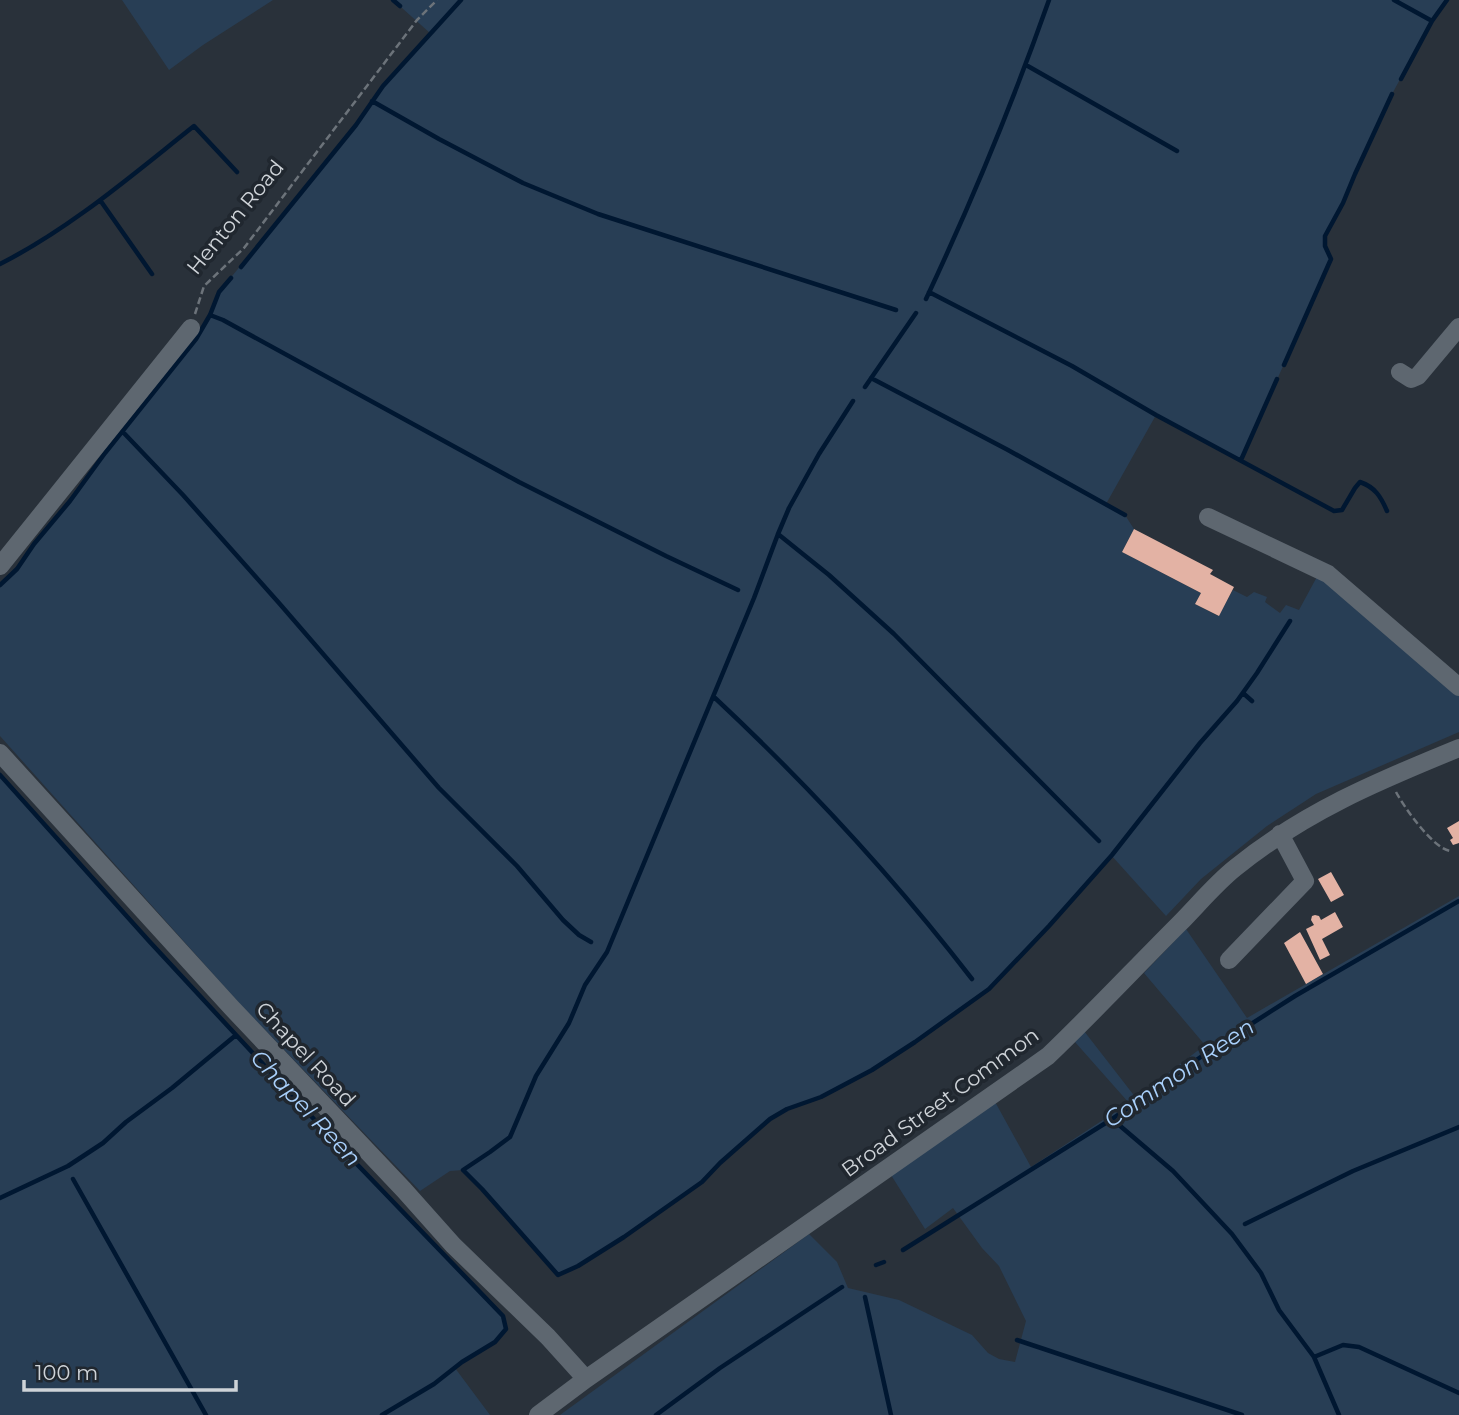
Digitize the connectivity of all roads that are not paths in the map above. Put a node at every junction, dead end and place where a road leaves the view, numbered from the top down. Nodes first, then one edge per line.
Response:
1 (1459, 327) edge
2 (191, 328) road end
3 (1400, 372) dead end
4 (1208, 517) dead end
5 (0, 566) edge
6 (1459, 687) edge
7 (1459, 748) edge
8 (0, 753) edge
9 (1280, 835) junction
10 (1229, 960) dead end
11 (586, 1380) junction
12 (538, 1415) edge

1 - 3 street
2 - 5 street
4 - 6 street
7 - 9 street, Broad Street Common
8 - 11 street, Chapel Road
9 - 10 street
9 - 11 street, Broad Street Common
11 - 12 street, Broad Street Common

